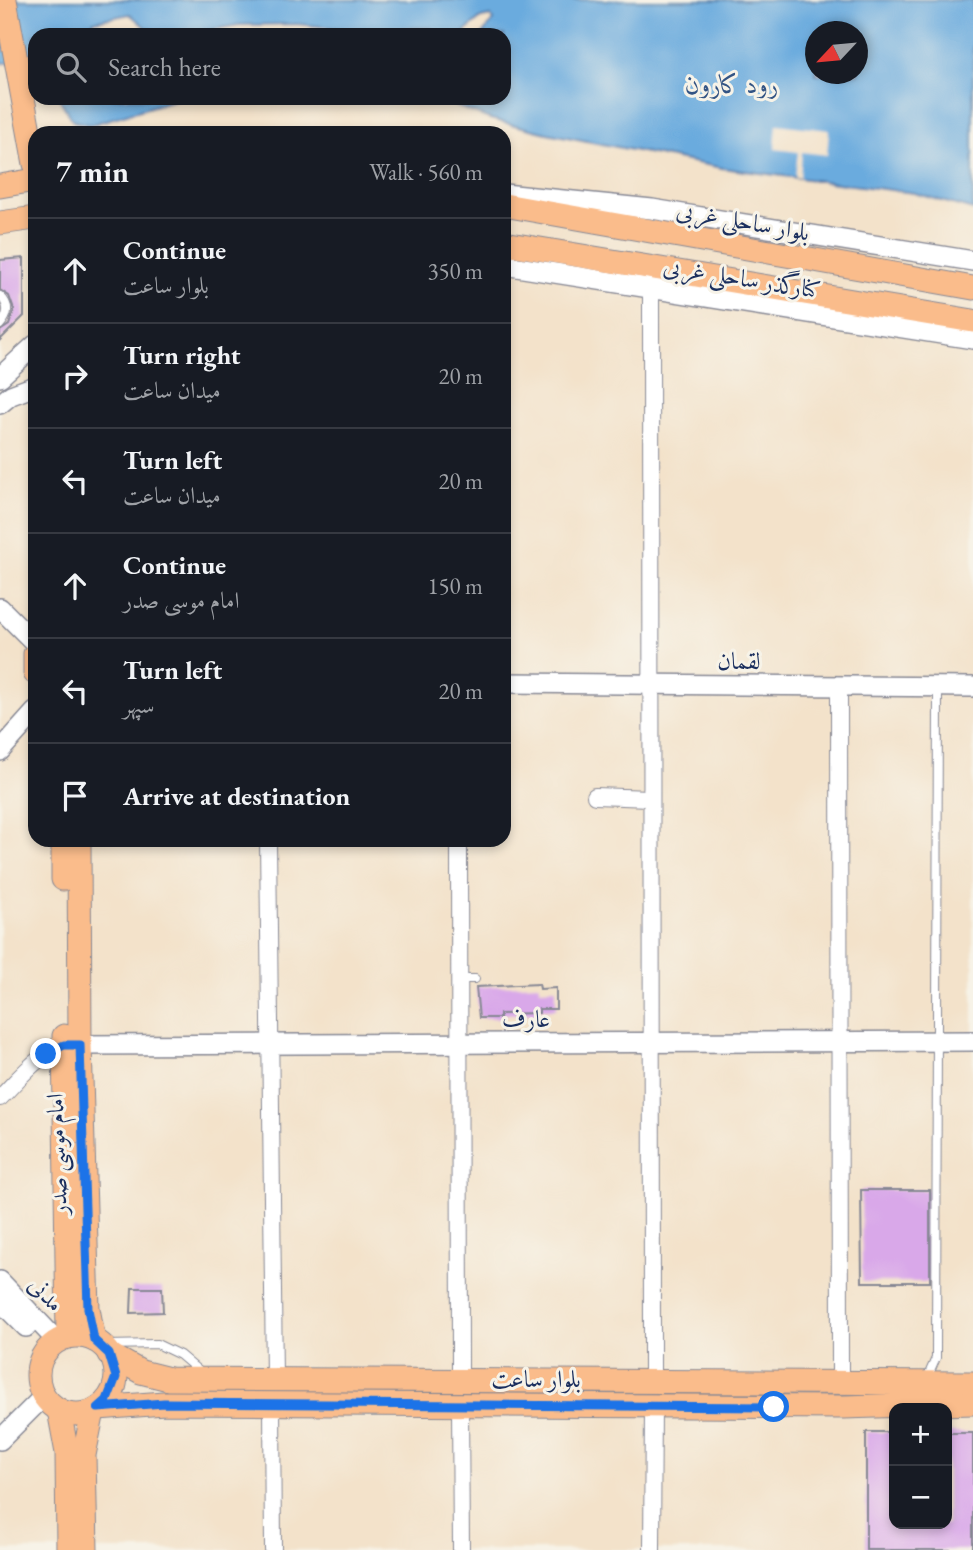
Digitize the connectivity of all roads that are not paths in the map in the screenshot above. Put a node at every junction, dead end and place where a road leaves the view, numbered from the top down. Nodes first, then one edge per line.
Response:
1 (5, 0) edge
2 (18, 0) edge
3 (28, 52) edge
4 (38, 105) edge
5 (28, 126) edge
6 (42, 126) edge
7 (28, 181) edge
8 (0, 186) edge
9 (511, 195) edge
10 (511, 206) edge
11 (28, 219) edge
12 (0, 223) edge
13 (511, 244) edge
14 (973, 261) edge
15 (511, 266) edge
16 (651, 288) junction
17 (973, 288) edge
18 (0, 296) edge
19 (973, 321) edge
20 (0, 325) edge
21 (973, 339) edge
22 (28, 355) edge
23 (28, 387) edge
24 (3, 389) edge
25 (0, 608) edge
26 (28, 636) edge
27 (511, 683) edge
28 (650, 684) junction
29 (839, 686) junction
30 (938, 687) junction
31 (973, 687) edge
32 (28, 720) edge
33 (0, 751) edge
34 (594, 796) dead end
35 (650, 798) junction
36 (63, 847) edge
37 (79, 847) edge
38 (268, 847) edge
39 (459, 847) edge
40 (973, 1041) edge
41 (839, 1042) junction
42 (937, 1042) junction
43 (651, 1043) junction
44 (460, 1044) junction
45 (72, 1045) junction
46 (270, 1045) junction
47 (0, 1098) edge
48 (0, 1281) edge
49 (0, 1300) edge
50 (57, 1342) junction
51 (102, 1347) junction
52 (973, 1374) edge
53 (928, 1376) junction
54 (274, 1379) junction
55 (460, 1380) junction
56 (652, 1380) junction
57 (840, 1380) junction
58 (973, 1383) edge
59 (51, 1403) junction
60 (272, 1404) junction
61 (973, 1404) edge
62 (460, 1405) junction
63 (653, 1406) junction
64 (844, 1407) junction
65 (95, 1409) junction
66 (889, 1411) edge
67 (952, 1414) edge
68 (973, 1416) edge
69 (0, 1440) edge
70 (70, 1547) edge
71 (273, 1550) edge
72 (461, 1550) edge
73 (652, 1550) edge

1 - 5 main road
2 - 3 main road
4 - 6 main road
7 - 8 main road
9 - 14 street
10 - 17 main road, بلوار ساحلی غربی
11 - 12 main road
13 - 19 main road
15 - 16 street, کنارگذر ساحلی غربی
16 - 21 street, کنارگذر ساحلی غربی
16 - 28 street
18 - 20 lane
22 - 24 street
23 - 24 street
25 - 26 street
27 - 28 street, لقمان
28 - 29 street, لقمان
28 - 35 street
29 - 30 street, لقمان
29 - 41 street
30 - 31 street, لقمان
30 - 42 lane
32 - 33 street
34 - 35 street
35 - 43 street
36 - 45 main road, امام موسی صدر
37 - 45 main road, امام موسی صدر
38 - 46 street
39 - 44 street
40 - 42 street, عارف
41 - 42 street, عارف
41 - 43 street, عارف
41 - 57 street
42 - 53 lane
43 - 44 street, عارف
43 - 56 street
44 - 46 street, عارف
44 - 55 street
45 - 46 street, عارف
45 - 47 street
45 - 50 main road, امام موسی صدر
45 - 51 main road, امام موسی صدر
46 - 54 street
48 - 50 street, مدنی
49 - 50 street, مدنی
50 - 51 main road
50 - 59 main road
51 - 54 main road, بلوار ساعت
51 - 65 main road
52 - 53 main road
53 - 57 main road
54 - 55 main road, بلوار ساعت
55 - 56 main road, بلوار ساعت
56 - 57 main road, بلوار ساعت
57 - 58 main road, بلوار ساعت
59 - 65 main road
59 - 69 street
59 - 70 main road
60 - 62 main road, بلوار ساعت
60 - 65 main road, بلوار ساعت
60 - 71 street
61 - 64 main road, بلوار ساعت
62 - 63 main road, بلوار ساعت
62 - 72 street
63 - 64 main road, بلوار ساعت
63 - 73 street
64 - 66 main road
65 - 70 main road
67 - 68 main road

